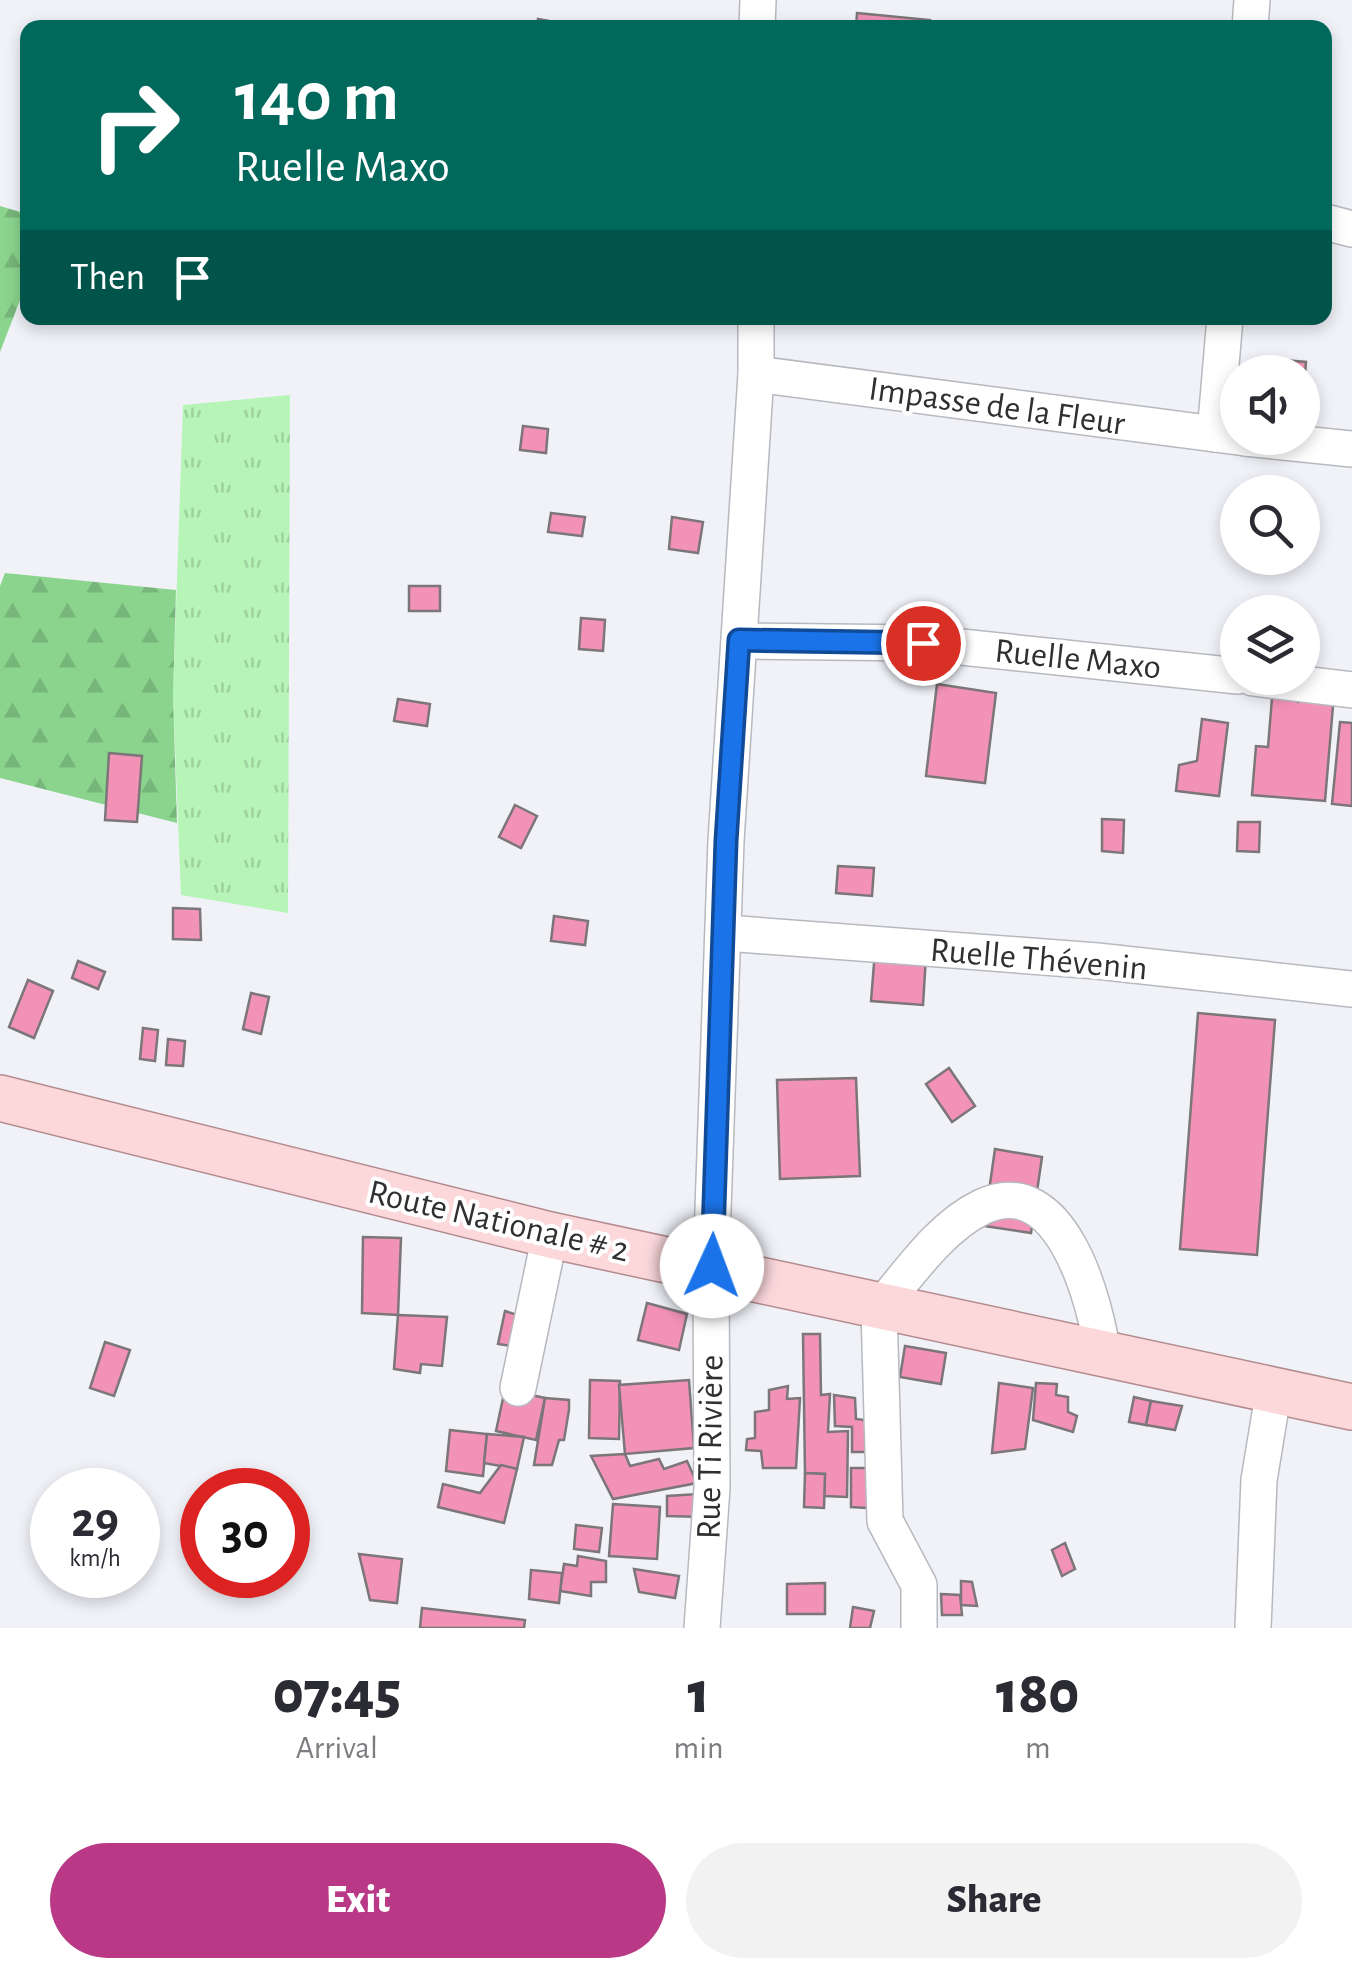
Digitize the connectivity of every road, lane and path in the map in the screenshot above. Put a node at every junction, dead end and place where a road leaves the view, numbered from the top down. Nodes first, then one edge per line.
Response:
1 (756, 325) edge
2 (1225, 325) edge
3 (1227, 355) edge
4 (756, 374) junction
5 (1220, 434) edge
6 (1320, 446) edge
7 (1352, 450) edge
8 (739, 640) junction
9 (1220, 674) edge
10 (1320, 686) edge
11 (1352, 690) edge
12 (726, 933) junction
13 (1352, 990) edge
14 (0, 1098) edge
15 (550, 1234) junction
16 (712, 1266) junction
17 (879, 1309) junction
18 (1103, 1356) junction
19 (518, 1388) dead end
20 (1274, 1389) junction
21 (1352, 1407) edge
22 (702, 1628) edge
23 (920, 1628) edge
24 (1252, 1628) edge

1 - 4 street, Rue Ti Rivière
2 - 3 street
4 - 5 street, Impasse de la Fleur
4 - 8 street, Rue Ti Rivière
6 - 7 street, Impasse de la Fleur
8 - 9 street, Ruelle Maxo
8 - 12 street, Rue Ti Rivière
10 - 11 street
12 - 13 street, Ruelle Thévenin
12 - 16 street, Rue Ti Rivière
14 - 15 main road, Route Nationale # 2
15 - 16 main road, Route Nationale # 2
15 - 19 street
16 - 17 main road, Route Nationale # 2
16 - 22 street, Rue Ti Rivière
17 - 18 main road, Route Nationale # 2
17 - 18 street
17 - 23 street
18 - 20 main road, Route Nationale # 2
20 - 21 main road, Route Nationale # 2
20 - 24 street

